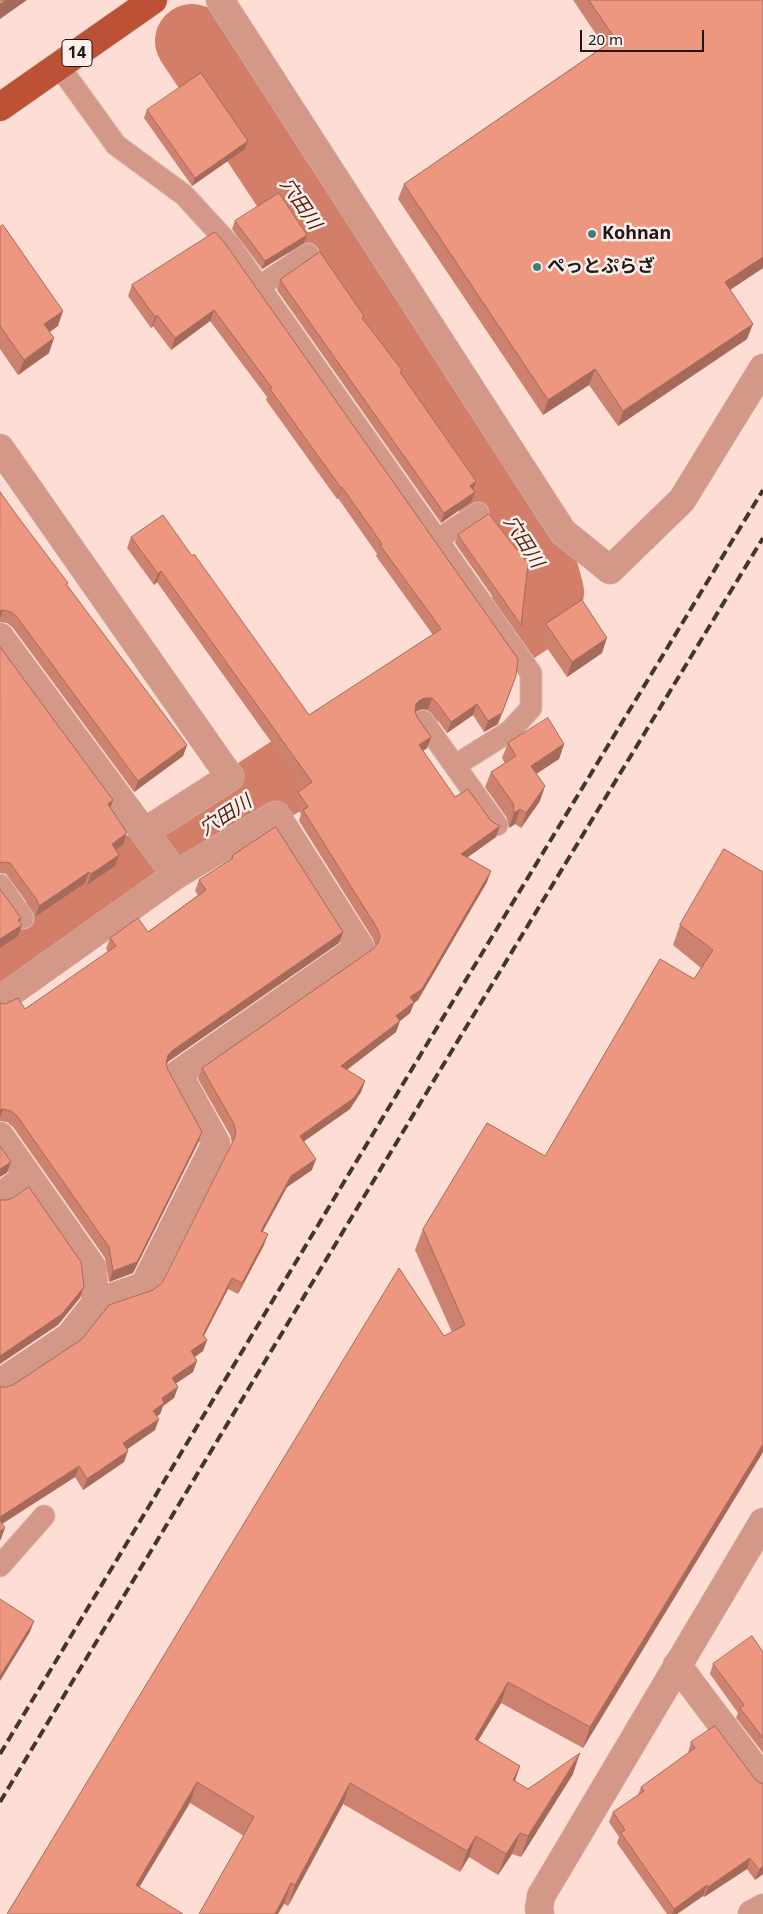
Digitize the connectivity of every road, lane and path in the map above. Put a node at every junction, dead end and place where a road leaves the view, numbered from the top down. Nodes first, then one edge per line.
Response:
1 (154, 0) edge
2 (220, 0) edge
3 (59, 66) junction
4 (0, 106) edge
5 (308, 254) dead end
6 (260, 286) junction
7 (763, 368) edge
8 (0, 448) edge
9 (478, 513) dead end
10 (437, 540) junction
11 (0, 637) edge
12 (423, 721) dead end
13 (456, 765) junction
14 (497, 825) edge
15 (150, 840) junction
16 (176, 875) junction
17 (0, 886) edge
18 (23, 918) edge
19 (0, 1000) edge
20 (0, 1136) edge
21 (28, 1177) junction
22 (0, 1196) edge
23 (96, 1302) junction
24 (0, 1383) edge
25 (44, 1516) dead end
26 (763, 1522) edge
27 (0, 1566) edge
28 (677, 1664) junction
29 (763, 1779) edge
30 (763, 1908) edge
31 (540, 1914) edge
32 (752, 1914) edge

1 - 3 main road, 14
2 - 7 street
3 - 4 main road, 14
3 - 6 lane
5 - 6 lane
6 - 10 lane
8 - 15 street
9 - 10 lane
10 - 13 lane
11 - 15 street
12 - 13 lane
13 - 14 lane
15 - 16 street
16 - 19 street
16 - 23 street
17 - 18 lane
20 - 21 street
21 - 22 street
21 - 23 street
23 - 24 street
25 - 27 lane
26 - 28 street
28 - 29 street
28 - 31 street
30 - 32 street

